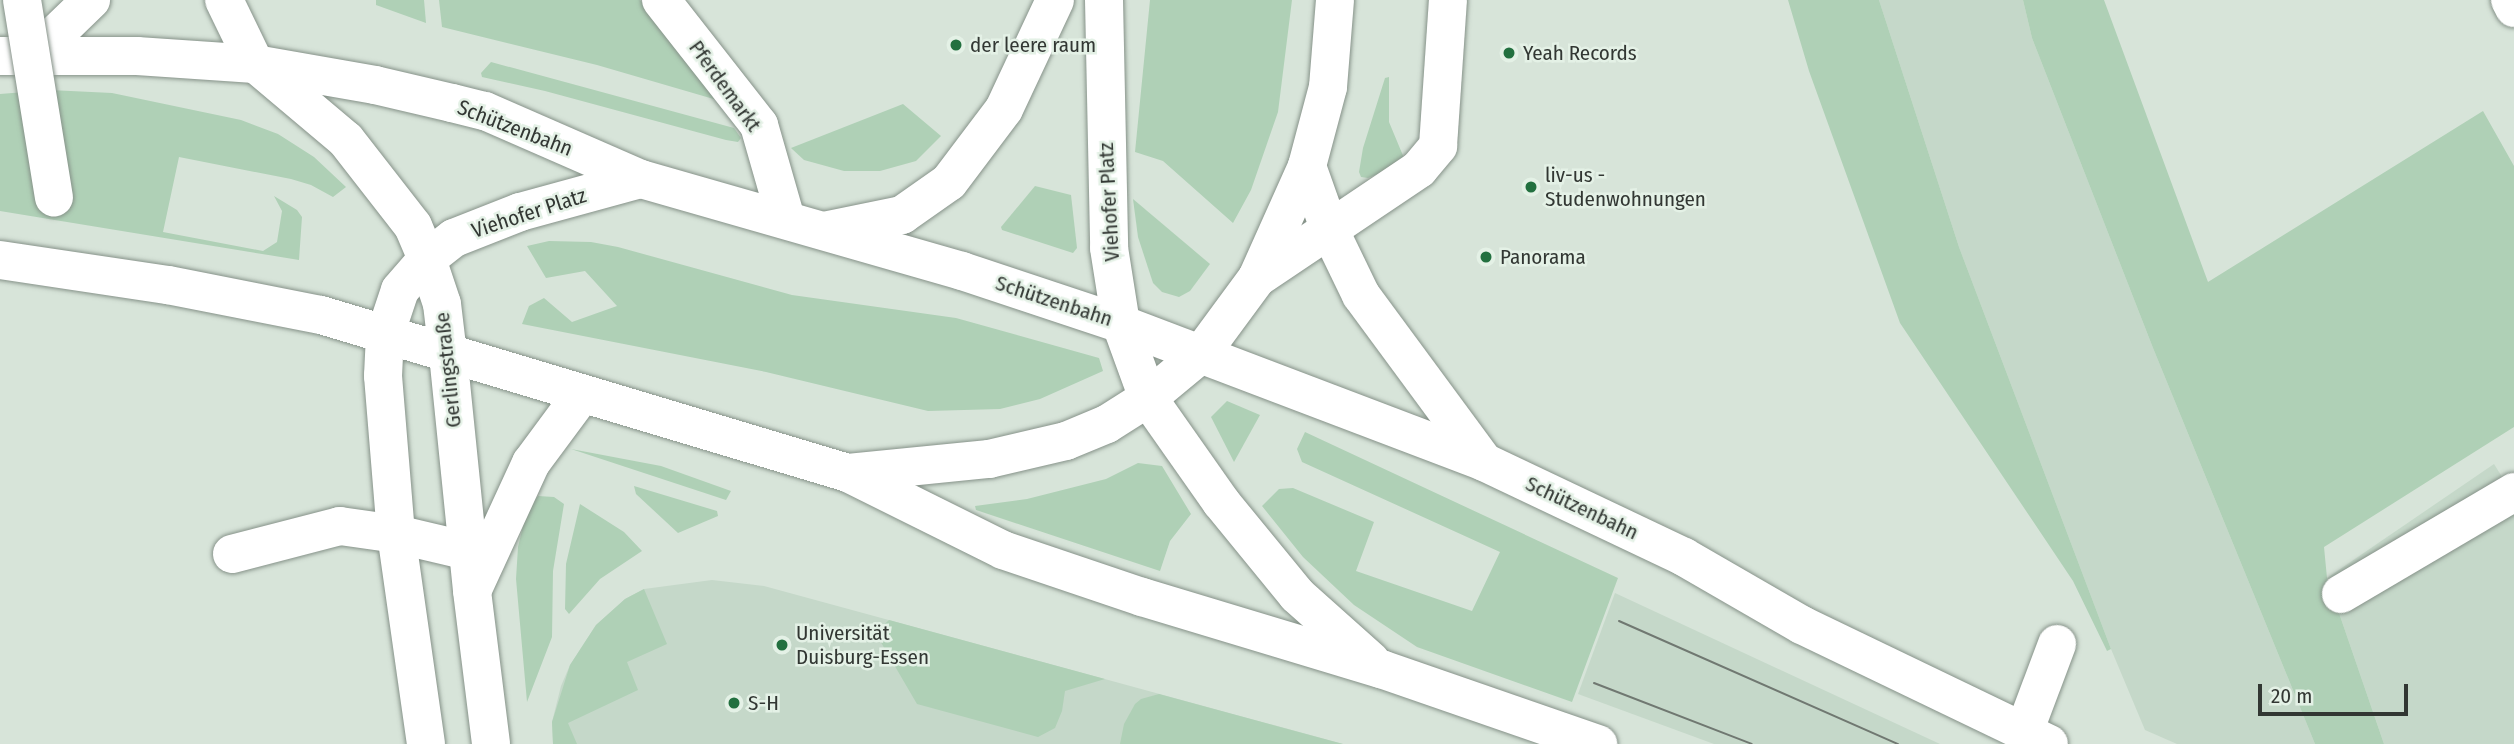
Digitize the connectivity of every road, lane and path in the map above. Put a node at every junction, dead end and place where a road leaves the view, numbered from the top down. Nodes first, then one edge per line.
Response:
1 (22, 0) edge
2 (91, 0) edge
3 (224, 0) edge
4 (660, 0) edge
5 (1055, 0) edge
6 (1104, 0) edge
7 (1335, 0) edge
8 (1448, 0) edge
9 (2510, 0) edge
10 (2514, 8) edge
11 (18, 55) edge
12 (255, 64) junction
13 (1307, 166) junction
14 (641, 179) junction
15 (54, 197) dead end
16 (786, 219) junction
17 (824, 231) junction
18 (1331, 231) junction
19 (427, 259) junction
20 (0, 260) edge
21 (1257, 278) junction
22 (1121, 324) junction
23 (385, 335) junction
24 (449, 354) junction
25 (1201, 354) junction
26 (582, 394) junction
27 (1148, 398) junction
28 (1484, 462) junction
29 (848, 473) junction
30 (2514, 492) edge
31 (396, 534) junction
32 (468, 551) junction
33 (232, 554) dead end
34 (472, 591) junction
35 (2341, 594) dead end
36 (2057, 644) dead end
37 (1381, 669) junction
38 (2037, 738) edge
39 (426, 744) edge
40 (491, 744) edge
41 (1598, 744) edge

1 - 15 main road, bridge
2 - 11 main road
3 - 12 main road
4 - 16 main road, Pferdemarkt
5 - 17 main road
6 - 22 main road, Viehofer Platz
7 - 13 main road
8 - 18 main road
9 - 10 main road
11 - 12 main road, Schützenbahn
12 - 14 main road, Schützenbahn
12 - 19 main road, Gerlingstraße
13 - 18 main road
13 - 21 main road
14 - 16 main road, Schützenbahn
14 - 19 main road, Viehofer Platz
16 - 17 main road, Schützenbahn
17 - 22 main road, Schützenbahn
18 - 21 main road
18 - 28 main road
19 - 23 main road, Viehofer Platz
19 - 24 main road, Gerlingstraße
20 - 23 main road
21 - 25 main road
22 - 25 main road, Schützenbahn
22 - 27 main road, Viehofer Platz
23 - 24 main road
23 - 31 main road
24 - 26 main road
24 - 32 main road, Gerlingstraße
25 - 27 main road
25 - 28 main road, Schützenbahn
26 - 29 main road
26 - 34 main road
27 - 29 main road
27 - 37 main road, Viehofer Platz
28 - 38 main road, Schützenbahn
29 - 37 main road
30 - 35 main road
31 - 32 main road
31 - 33 main road
31 - 39 main road
32 - 34 main road, Gerlingstraße
34 - 40 main road, Gerlingstraße
36 - 38 main road
37 - 41 main road

